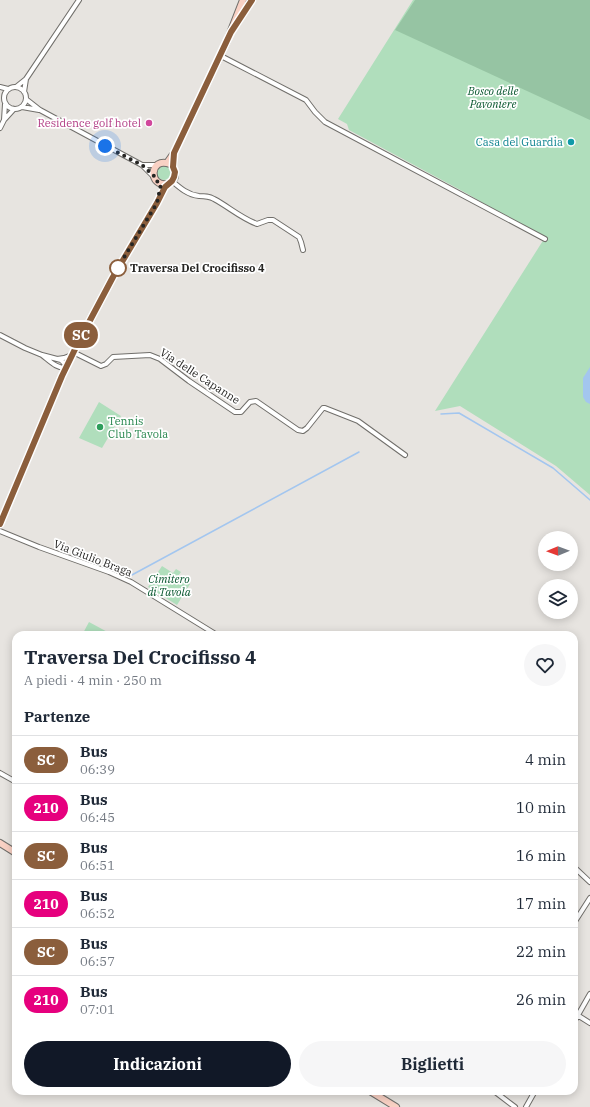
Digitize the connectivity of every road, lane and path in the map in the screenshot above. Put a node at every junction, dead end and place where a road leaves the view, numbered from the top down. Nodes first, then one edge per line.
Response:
1 (79, 0) edge
2 (243, 0) edge
3 (252, 0) edge
4 (231, 32) junction
5 (219, 56) junction
6 (26, 79) junction
7 (0, 87) edge
8 (16, 87) junction
9 (8, 89) junction
10 (24, 92) junction
11 (0, 94) edge
12 (4, 98) junction
13 (26, 99) junction
14 (5, 104) junction
15 (22, 107) junction
16 (14, 109) junction
17 (40, 110) junction
18 (4, 120) junction
19 (0, 128) edge
20 (142, 165) junction
21 (157, 165) junction
22 (170, 165) junction
23 (154, 176) junction
24 (170, 182) junction
25 (161, 184) junction
26 (157, 203) junction
27 (545, 239) dead end
28 (303, 250) dead end
29 (0, 335) edge
30 (73, 353) junction
31 (42, 355) junction
32 (57, 359) junction
33 (55, 366) junction
34 (67, 368) junction
35 (62, 376) junction
36 (405, 455) dead end
37 (0, 524) edge
38 (0, 531) edge
39 (211, 631) edge
40 (0, 773) edge
41 (12, 780) edge
42 (0, 843) edge
43 (12, 850) edge
44 (578, 871) edge
45 (590, 882) edge
46 (590, 898) edge
47 (578, 917) edge
48 (590, 994) edge
49 (578, 1011) edge
50 (578, 1015) edge
51 (590, 1022) edge
52 (376, 1095) edge
53 (499, 1095) edge
54 (533, 1095) edge
55 (396, 1107) edge
56 (515, 1107) edge
57 (526, 1107) edge

1 - 6 street
2 - 4 street
3 - 4 street
4 - 5 street
5 - 22 street
5 - 27 street
6 - 8 street
6 - 10 street
7 - 9 street
8 - 9 street
8 - 10 street
9 - 12 street
10 - 13 street
11 - 12 street
12 - 14 street
13 - 15 street
13 - 17 street
14 - 16 street
14 - 18 street
15 - 16 street
15 - 17 street
16 - 18 street
17 - 20 street
18 - 19 street
20 - 21 street
20 - 23 street
21 - 22 street
21 - 23 street
22 - 24 street
23 - 25 street
24 - 25 street
24 - 26 street
24 - 28 street
25 - 26 street
26 - 30 street
29 - 31 street
30 - 32 street
30 - 34 street
30 - 36 street, Via delle Capanne
31 - 32 street
31 - 33 street
32 - 34 street
33 - 34 street
33 - 35 street
34 - 35 street
35 - 37 street
38 - 39 street, Via Giulio Braga
40 - 41 street
42 - 43 street
44 - 45 street
46 - 47 street
48 - 49 street
50 - 51 street
52 - 55 street
53 - 56 street
54 - 57 street

